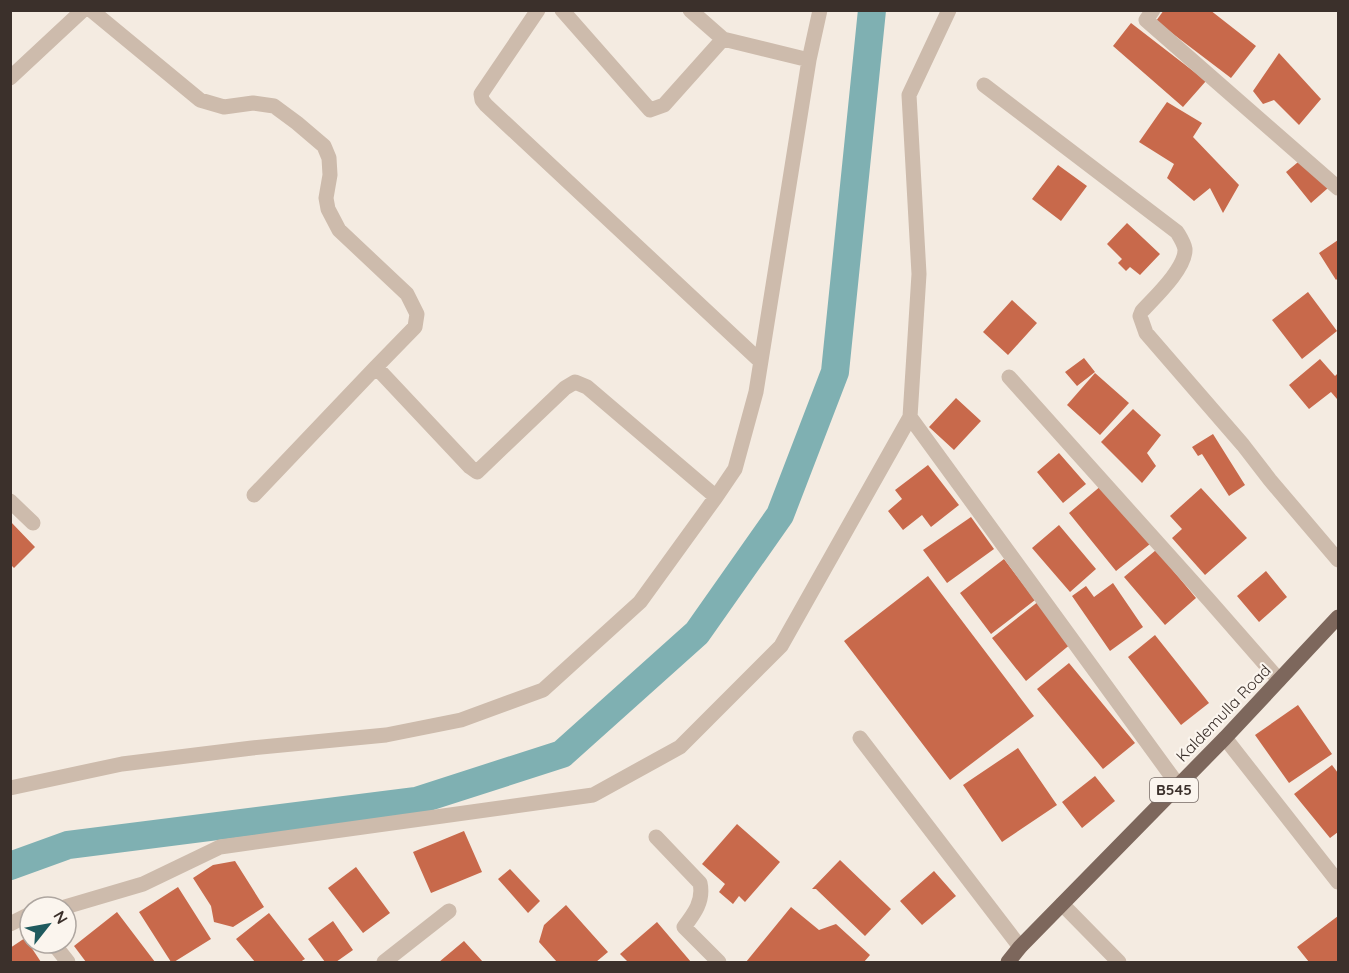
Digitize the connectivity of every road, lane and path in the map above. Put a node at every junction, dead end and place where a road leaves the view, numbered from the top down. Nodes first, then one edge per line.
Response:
1 (83, 10) edge
2 (91, 10) edge
3 (538, 10) edge
4 (562, 10) edge
5 (690, 10) edge
6 (820, 10) edge
7 (949, 10) edge
8 (1153, 10) edge
9 (723, 39) junction
10 (808, 60) junction
11 (10, 78) edge
12 (984, 85) dead end
13 (1338, 188) edge
14 (760, 361) junction
15 (376, 367) junction
16 (1009, 377) dead end
17 (910, 417) junction
18 (254, 495) dead end
19 (716, 497) junction
20 (10, 501) edge
21 (33, 524) dead end
22 (1338, 560) edge
23 (1337, 623) edge
24 (1279, 680) junction
25 (860, 738) dead end
26 (1225, 738) junction
27 (1178, 785) junction
28 (10, 788) edge
29 (656, 837) dead end
30 (1338, 882) edge
31 (78, 903) edge
32 (1062, 904) junction
33 (449, 910) dead end
34 (1020, 947) junction
35 (384, 963) edge
36 (719, 963) edge
37 (1008, 963) edge
38 (1119, 963) edge

1 - 11 street
2 - 15 street
3 - 14 street
4 - 9 street
5 - 9 street
6 - 10 street
7 - 17 street
8 - 13 street
9 - 10 street
10 - 14 street
12 - 22 street
14 - 19 street
15 - 18 street
15 - 19 street
16 - 24 street
17 - 27 street
17 - 31 street
19 - 28 street
20 - 21 street
23 - 24 main road, Kaldemulla Road / B545
24 - 26 main road, Kaldemulla Road / B545
25 - 34 street
26 - 27 main road, Kaldemulla Road / B545
26 - 30 street
27 - 32 main road, Kaldemulla Road / B545
29 - 36 street
32 - 34 main road, Kaldemulla Road / B545
32 - 38 street
33 - 35 street
34 - 37 main road, Kaldemulla Road / B545

